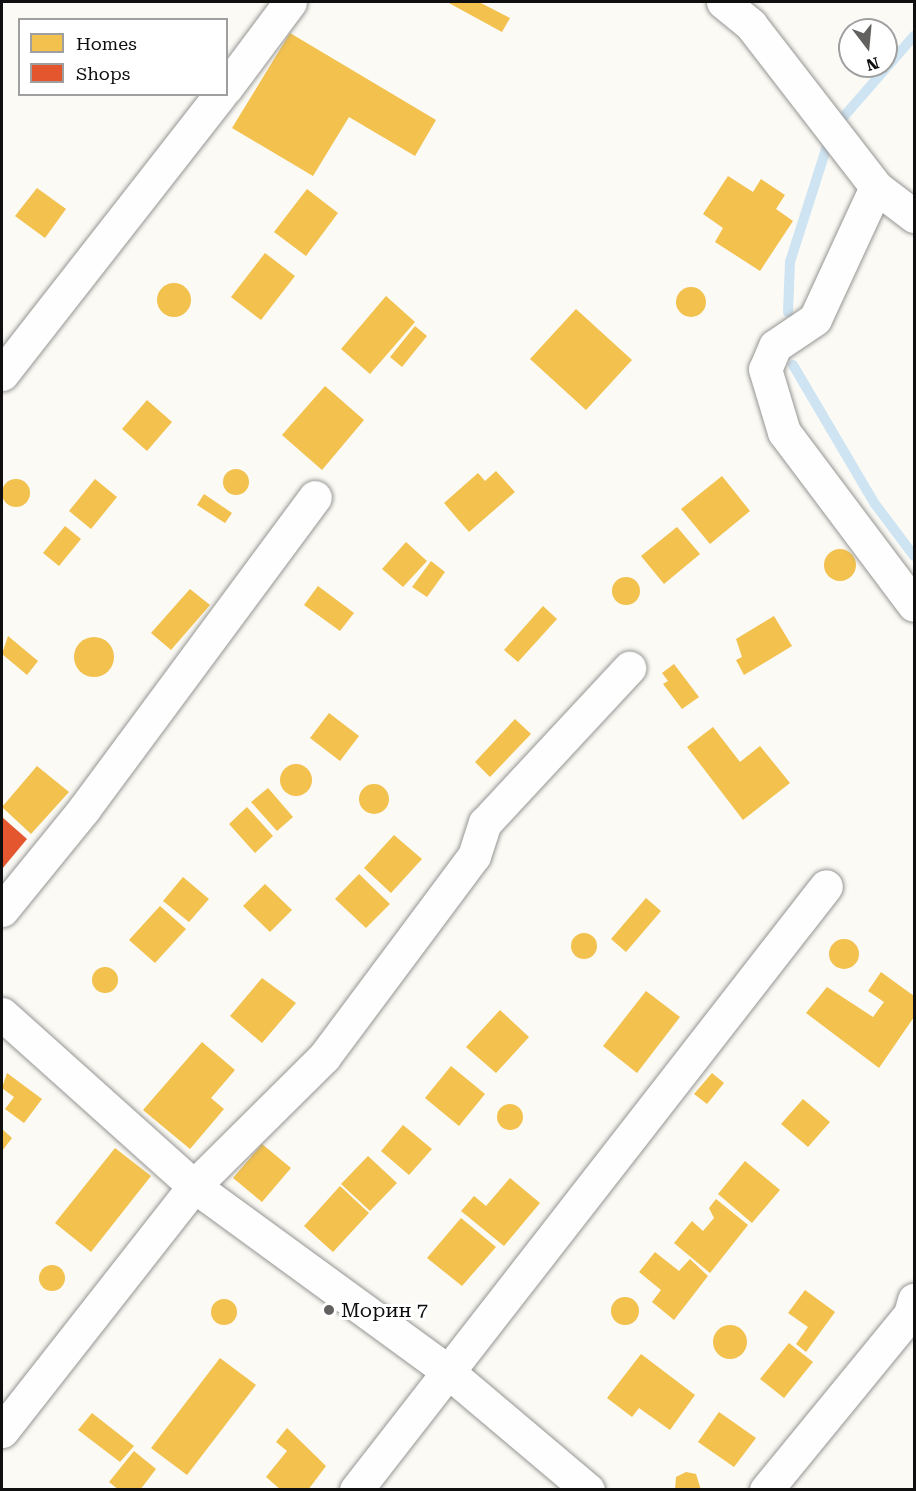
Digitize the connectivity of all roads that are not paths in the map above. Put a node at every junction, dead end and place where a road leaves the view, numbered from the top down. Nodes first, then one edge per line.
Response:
1 (290, 2) edge
2 (723, 2) edge
3 (228, 85) edge
4 (219, 96) edge
5 (876, 187) junction
6 (915, 216) edge
7 (2, 374) edge
8 (315, 497) dead end
9 (915, 605) edge
10 (629, 668) dead end
11 (826, 886) dead end
12 (2, 910) edge
13 (2, 1014) edge
14 (194, 1186) junction
15 (915, 1300) edge
16 (446, 1370) junction
17 (2, 1431) edge
18 (356, 1490) edge
19 (588, 1490) edge
20 (766, 1490) edge

1 - 3 street
2 - 5 street
4 - 7 street
5 - 6 street
5 - 9 street
8 - 12 street
10 - 14 street
11 - 16 street
13 - 14 street
14 - 16 street
14 - 17 street
15 - 20 street
16 - 18 street
16 - 19 street

